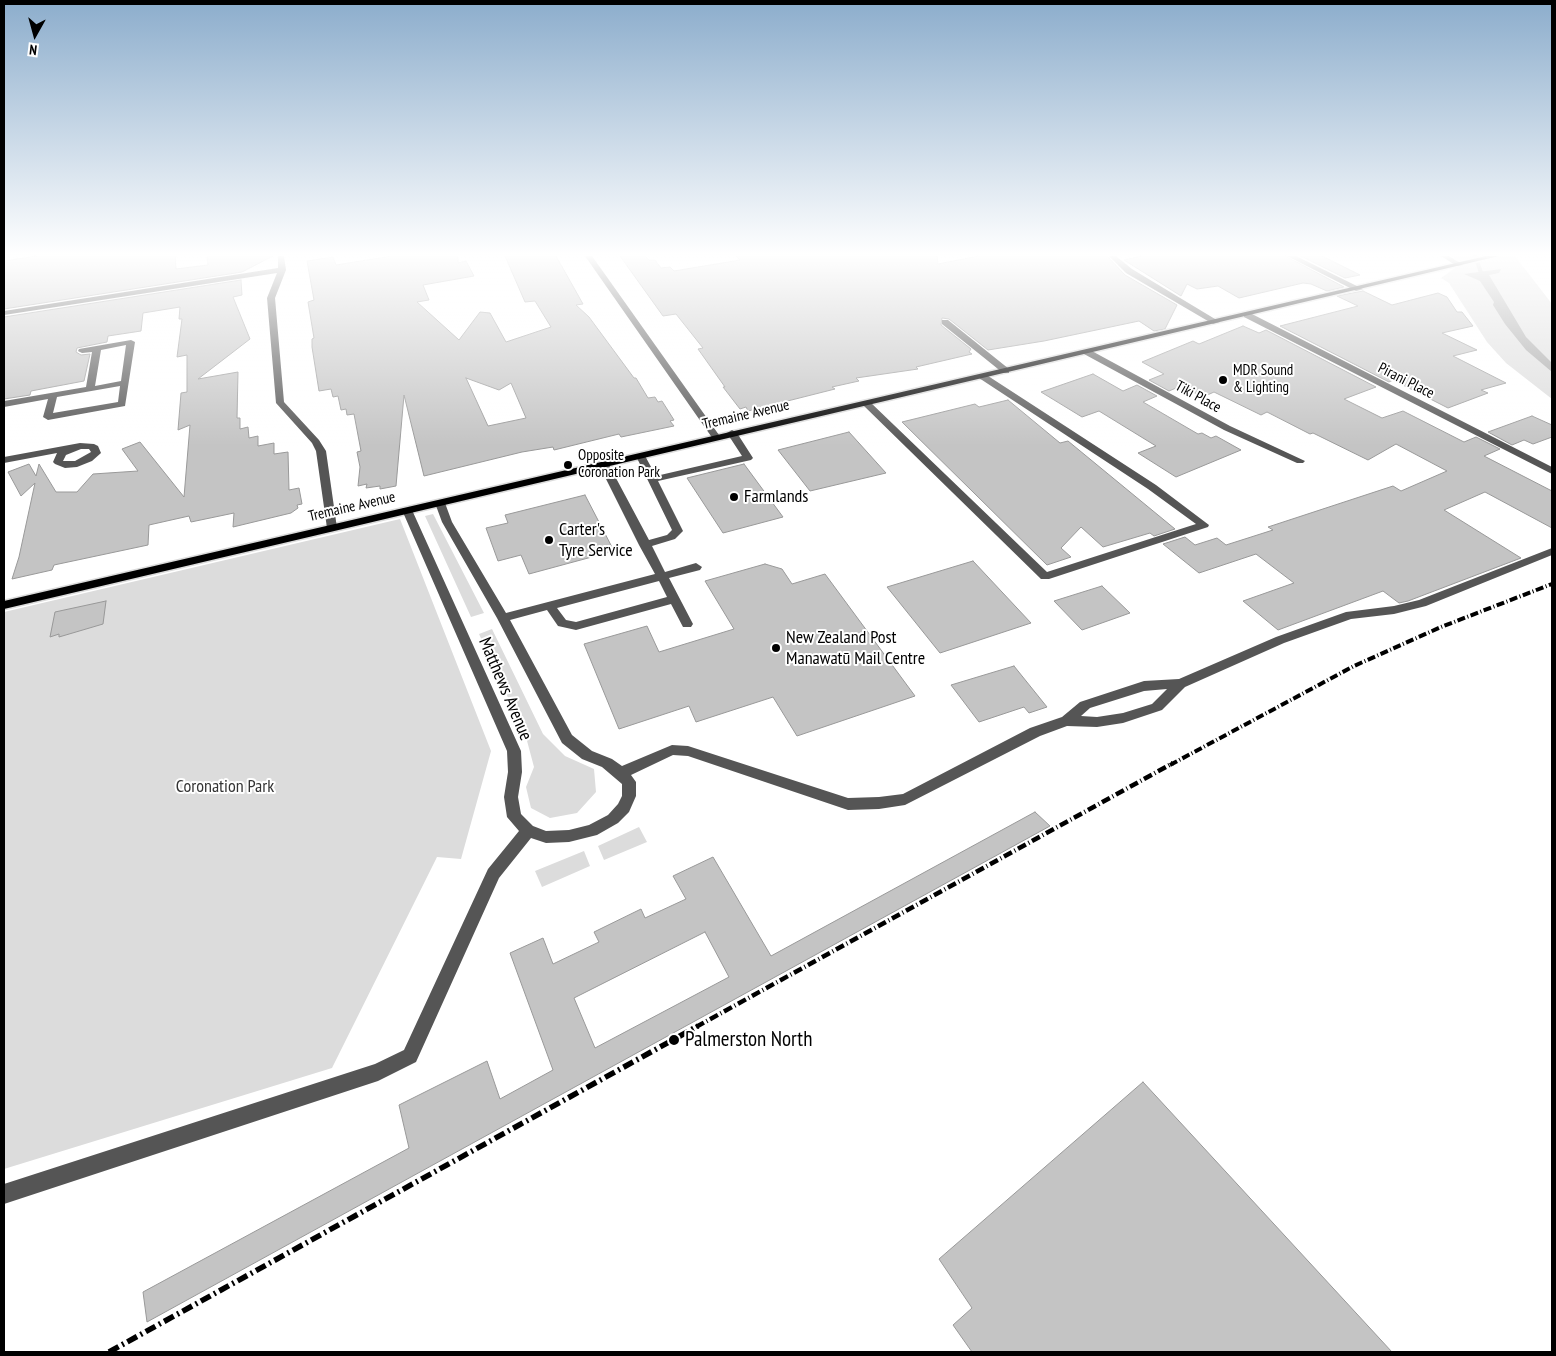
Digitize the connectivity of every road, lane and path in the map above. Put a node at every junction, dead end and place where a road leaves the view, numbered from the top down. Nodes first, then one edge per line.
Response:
1 (273, 319) edge
2 (633, 319) edge
3 (1211, 319) edge
4 (1228, 319) edge
5 (1255, 319) edge
6 (945, 322) dead end
7 (1216, 322) junction
8 (97, 348) junction
9 (82, 351) dead end
10 (1087, 352) junction
11 (1006, 371) junction
12 (982, 376) junction
13 (125, 383) junction
14 (90, 389) junction
15 (53, 396) junction
16 (866, 403) junction
17 (4, 404) edge
18 (732, 433) junction
19 (716, 437) junction
20 (80, 446) junction
21 (37, 453) junction
22 (59, 456) junction
23 (641, 456) junction
24 (4, 460) edge
25 (1300, 461) dead end
26 (604, 465) junction
27 (1552, 471) edge
28 (654, 479) junction
29 (440, 503) junction
30 (407, 510) junction
31 (332, 528) junction
32 (644, 545) junction
33 (1552, 551) edge
34 (696, 567) dead end
35 (662, 576) junction
36 (674, 599) junction
37 (4, 605) edge
38 (550, 606) junction
39 (503, 618) junction
40 (687, 624) dead end
41 (1181, 684) junction
42 (1067, 721) junction
43 (621, 772) junction
44 (528, 831) junction
45 (4, 1194) edge

1 - 31 street
2 - 19 street
3 - 7 street
4 - 7 main road, Tremaine Avenue
5 - 27 street, Pirani Place
6 - 11 street
7 - 10 main road, Tremaine Avenue
8 - 9 street
8 - 13 street
8 - 14 street
10 - 11 main road, Tremaine Avenue
10 - 25 street, Tiki Place
11 - 12 main road, Tremaine Avenue
12 - 16 main road, Tremaine Avenue
12 - 16 street
13 - 14 street
13 - 15 street
14 - 15 street
15 - 17 street
16 - 18 main road, Tremaine Avenue
18 - 19 main road, Tremaine Avenue
18 - 28 street
19 - 23 main road, Tremaine Avenue
20 - 21 street
20 - 22 street
20 - 22 street
21 - 22 street
21 - 24 street
23 - 26 main road, Tremaine Avenue
23 - 28 street
26 - 29 main road, Tremaine Avenue
26 - 32 street
28 - 32 street
29 - 30 main road, Tremaine Avenue
29 - 39 street, Matthews Avenue
30 - 31 main road, Tremaine Avenue
30 - 44 street, Matthews Avenue
31 - 37 main road, Tremaine Avenue
32 - 35 street
33 - 41 street
34 - 35 street
35 - 36 street
35 - 38 street
36 - 38 street
36 - 40 street
38 - 39 street
39 - 43 street, Matthews Avenue
41 - 42 street
41 - 42 street
42 - 43 street
43 - 44 street
44 - 45 street

